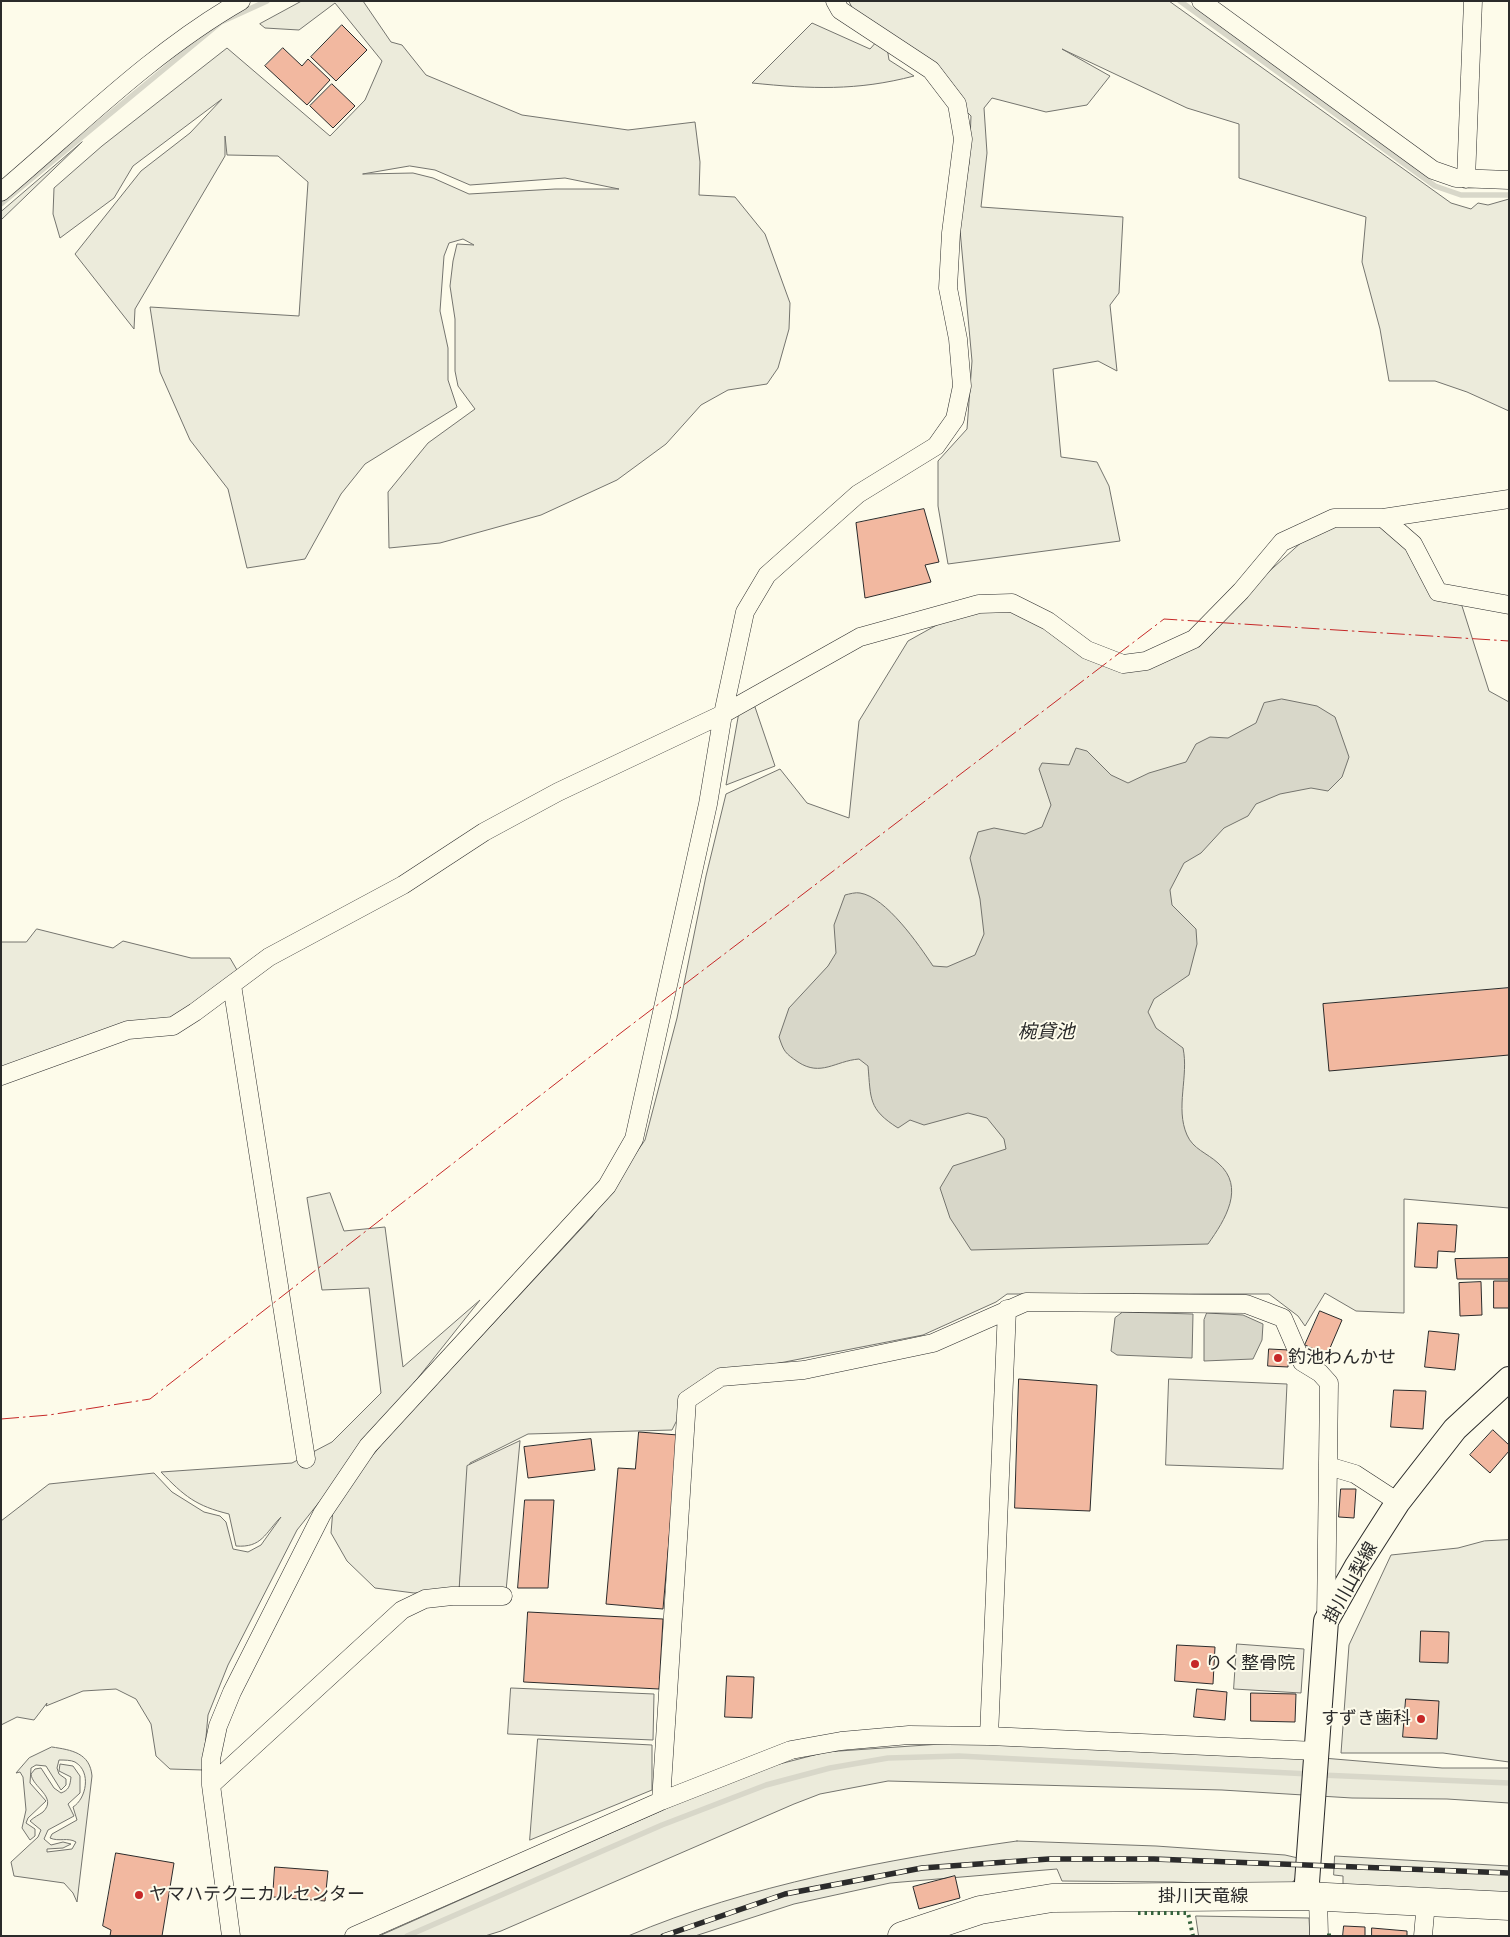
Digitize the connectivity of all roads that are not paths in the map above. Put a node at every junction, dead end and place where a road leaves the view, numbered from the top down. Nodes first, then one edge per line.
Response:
1 (241, 1) edge
2 (835, 1) edge
3 (1201, 1) edge
4 (1474, 1) edge
5 (1466, 179) junction
6 (1509, 180) edge
7 (1, 192) edge
8 (1509, 499) edge
9 (1383, 518) junction
10 (1509, 605) edge
11 (723, 714) junction
12 (232, 985) junction
13 (1, 1076) edge
14 (1008, 1309) junction
15 (1509, 1379) edge
16 (306, 1459) dead end
17 (1328, 1466) junction
18 (1398, 1502) junction
19 (503, 1596) dead end
20 (1326, 1621) junction
21 (989, 1736) junction
22 (1315, 1753) junction
23 (211, 1784) junction
24 (661, 1801) junction
25 (1312, 1896) junction
26 (1426, 1902) junction
27 (1509, 1906) edge
28 (230, 1936) edge
29 (354, 1936) edge
30 (902, 1936) edge
31 (1319, 1936) edge
32 (1423, 1936) edge

1 - 7 street
2 - 11 street
3 - 5 street
4 - 5 street
5 - 6 street
8 - 9 street
9 - 10 street
9 - 11 street
11 - 12 street
11 - 23 street
12 - 13 street
12 - 16 street
14 - 17 street
14 - 21 street
14 - 24 street
15 - 18 main road, 掛川山梨線
17 - 18 street
17 - 20 street
18 - 20 main road, 掛川山梨線
19 - 23 street
20 - 22 main road, 掛川山梨線
21 - 22 street
21 - 24 street
22 - 25 main road, 掛川山梨線
23 - 28 street
24 - 29 street
25 - 26 main road, 掛川天竜線
25 - 30 main road, 掛川天竜線
25 - 31 street
26 - 27 main road, 掛川天竜線
26 - 32 street

